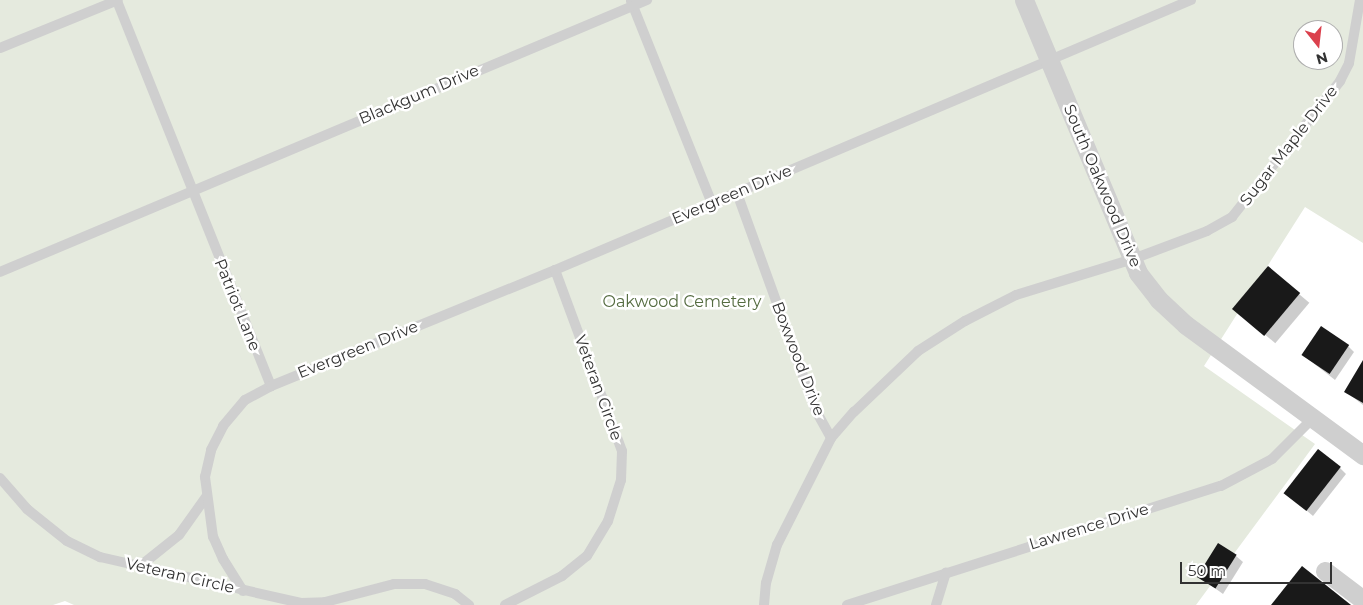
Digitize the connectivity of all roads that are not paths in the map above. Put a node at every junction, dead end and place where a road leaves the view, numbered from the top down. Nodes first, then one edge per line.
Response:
1 (118, 0) edge
2 (647, 0) edge
3 (1024, 0) edge
4 (1191, 0) edge
5 (1360, 0) edge
6 (632, 3) edge
7 (0, 48) edge
8 (1049, 59) junction
9 (191, 190) junction
10 (737, 193) junction
11 (712, 204) junction
12 (1133, 259) junction
13 (555, 270) junction
14 (0, 272) edge
15 (270, 386) junction
16 (1313, 418) junction
17 (831, 438) junction
18 (1363, 455) edge
19 (0, 478) edge
20 (206, 497) junction
21 (139, 567) junction
22 (1326, 571) dead end
23 (946, 572) junction
24 (243, 590) junction
25 (1363, 600) edge
26 (469, 605) edge
27 (506, 605) edge
28 (764, 605) edge
29 (847, 605) edge
30 (936, 605) edge

1 - 7 lane
1 - 9 lane, Patriot Lane
2 - 6 lane, Blackgum Drive
3 - 8 street, South Oakwood Drive
4 - 8 lane, Evergreen Drive
5 - 12 lane, Sugar Maple Drive
6 - 9 lane, Blackgum Drive
6 - 11 lane
8 - 10 lane, Evergreen Drive
8 - 12 street, South Oakwood Drive
9 - 14 lane
9 - 15 lane, Patriot Lane
10 - 11 lane, Evergreen Drive
10 - 17 lane, Boxwood Drive
11 - 13 lane, Evergreen Drive
12 - 16 street, South Oakwood Drive
12 - 17 lane, Sugar Maple Drive
13 - 15 lane, Evergreen Drive
13 - 27 lane, Veteran Circle
15 - 20 lane
16 - 18 street, South Oakwood Drive
16 - 23 lane, Lawrence Drive
17 - 28 lane
19 - 21 lane, Veteran Circle
20 - 21 lane
20 - 24 lane
21 - 24 lane, Veteran Circle
22 - 25 street
23 - 29 lane, Lawrence Drive
23 - 30 lane
24 - 26 lane, Veteran Circle

